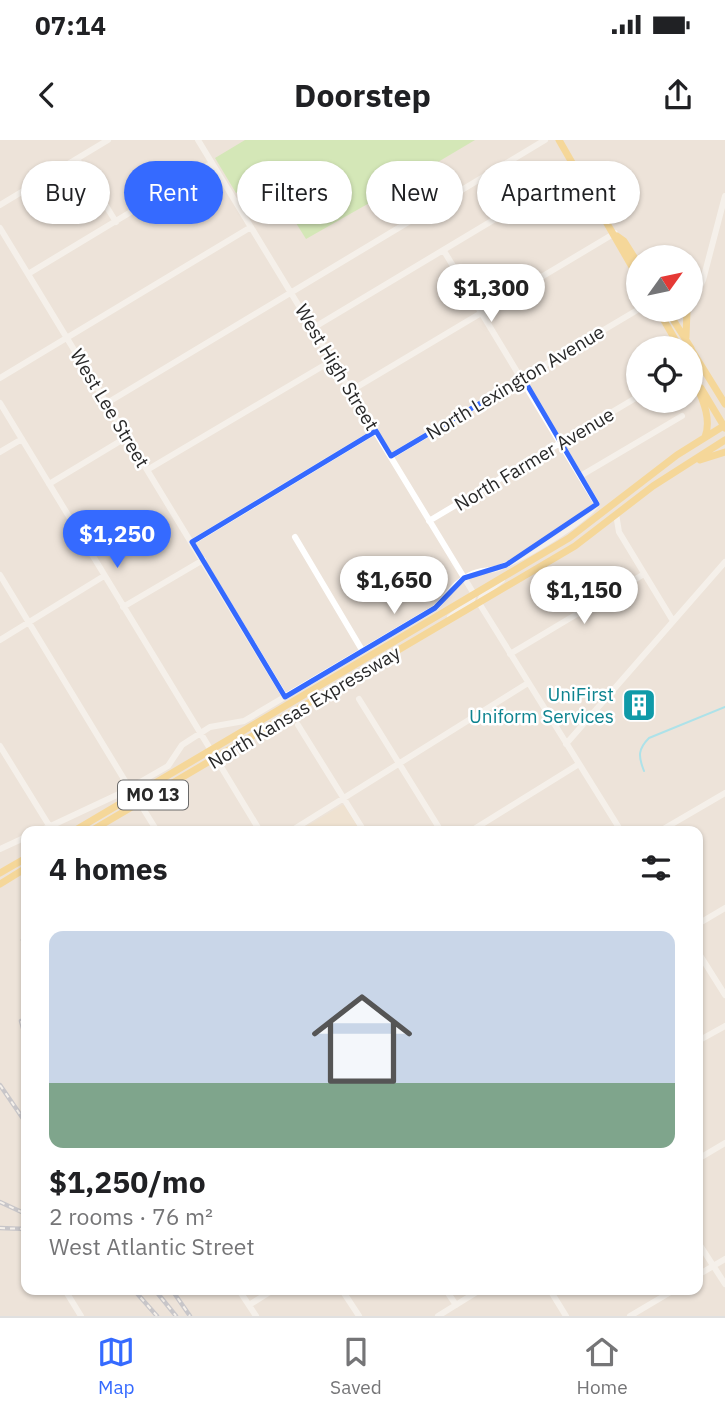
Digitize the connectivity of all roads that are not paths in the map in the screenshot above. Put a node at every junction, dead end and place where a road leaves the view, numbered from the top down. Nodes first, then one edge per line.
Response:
1 (108, 140) edge
2 (198, 140) edge
3 (545, 140) edge
4 (559, 140) edge
5 (77, 159) junction
6 (211, 161) edge
7 (572, 161) edge
8 (223, 181) edge
9 (725, 196) edge
10 (0, 205) edge
11 (124, 217) edge
12 (116, 222) junction
13 (488, 224) edge
14 (610, 224) edge
15 (0, 228) edge
16 (251, 228) junction
17 (616, 234) junction
18 (626, 245) edge
19 (444, 251) junction
20 (626, 259) edge
21 (28, 274) junction
22 (704, 280) edge
23 (292, 292) junction
24 (482, 313) junction
25 (626, 317) edge
26 (671, 322) edge
27 (313, 328) junction
28 (681, 336) edge
29 (68, 337) junction
30 (333, 360) junction
31 (703, 368) edge
32 (0, 378) edge
33 (523, 378) junction
34 (352, 390) junction
35 (703, 391) edge
36 (724, 401) edge
37 (107, 403) junction
38 (703, 403) edge
39 (0, 404) edge
40 (626, 404) edge
41 (682, 416) dead end
42 (725, 426) edge
43 (376, 431) junction
44 (127, 437) junction
45 (704, 438) junction
46 (22, 439) junction
47 (725, 440) edge
48 (562, 442) junction
49 (0, 452) edge
50 (725, 452) edge
51 (391, 456) junction
52 (148, 470) junction
53 (582, 475) junction
54 (49, 484) junction
55 (653, 486) junction
56 (616, 514) junction
57 (429, 521) junction
58 (602, 525) junction
59 (619, 532) junction
60 (295, 537) dead end
61 (191, 542) junction
62 (203, 560) junction
63 (725, 562) edge
64 (509, 573) junction
65 (644, 574) junction
66 (0, 575) edge
67 (104, 576) junction
68 (464, 578) junction
69 (474, 594) junction
70 (479, 603) junction
71 (123, 607) junction
72 (673, 621) junction
73 (29, 622) junction
74 (444, 624) junction
75 (0, 640) edge
76 (362, 650) junction
77 (510, 654) junction
78 (528, 683) junction
79 (285, 697) junction
80 (359, 699) dead end
81 (298, 725) dead end
82 (199, 733) junction
83 (566, 744) junction
84 (0, 746) edge
85 (211, 751) junction
86 (216, 760) junction
87 (400, 764) junction
88 (579, 764) junction
89 (130, 789) junction
90 (725, 793) edge
91 (344, 799) junction
92 (144, 810) dead end
93 (49, 826) edge
94 (52, 826) edge
95 (83, 826) edge
96 (100, 826) edge
97 (154, 826) edge
98 (257, 826) edge
99 (299, 826) edge
100 (361, 826) edge
101 (438, 826) edge
102 (479, 826) edge
103 (618, 826) edge
104 (669, 826) edge
105 (21, 839) edge
106 (0, 849) edge
107 (21, 861) edge
108 (21, 871) edge
109 (0, 873) edge
110 (0, 884) edge
111 (725, 908) edge
112 (703, 921) edge
113 (703, 960) edge
114 (725, 995) edge
115 (725, 1026) edge
116 (703, 1038) edge
117 (725, 1143) edge
118 (703, 1156) edge
119 (703, 1250) edge
120 (725, 1259) edge
121 (714, 1266) junction
122 (703, 1272) edge
123 (725, 1284) edge
124 (68, 1295) edge
125 (242, 1295) edge
126 (265, 1295) edge
127 (345, 1295) edge
128 (449, 1295) edge
129 (472, 1295) edge
130 (553, 1295) edge
131 (666, 1295) edge
132 (249, 1305) junction
133 (456, 1305) junction
134 (81, 1316) edge
135 (256, 1316) edge
136 (359, 1316) edge
137 (438, 1316) edge
138 (566, 1316) edge
139 (630, 1316) edge

1 - 5 street
2 - 6 street, West High Street
3 - 23 street
4 - 7 main road
5 - 10 street
5 - 12 street
8 - 16 street, West High Street
9 - 22 street
11 - 12 street
12 - 21 street
13 - 19 street
14 - 17 main road
15 - 21 street, West Lee Street
16 - 23 street, West High Street
16 - 29 street
17 - 18 main road
17 - 20 main road
17 - 24 street
19 - 24 street
19 - 27 street
21 - 29 street, West Lee Street
23 - 27 street, West High Street
23 - 37 street
24 - 33 street
24 - 34 street
25 - 33 street, North Lexington Avenue
26 - 28 main road
27 - 30 street, West High Street
29 - 32 street
29 - 37 street, West Lee Street
30 - 34 street, West High Street
30 - 52 street
31 - 36 main road
33 - 48 street
33 - 51 street, North Lexington Avenue
34 - 43 street, West High Street
35 - 42 main road
37 - 44 street, West Lee Street
38 - 45 main road
39 - 46 street
40 - 48 street, North Farmer Avenue
41 - 53 street
42 - 45 main road, North Kansas Expressway / MO 13
43 - 51 street, West High Street
43 - 61 street
44 - 52 street, West Lee Street
44 - 54 street
45 - 64 main road, North Kansas Expressway / MO 13
46 - 49 street
46 - 54 street
47 - 55 main road, North Kansas Expressway / MO 13
48 - 53 street
48 - 57 street, North Farmer Avenue
50 - 55 main road
51 - 57 street, West High Street
52 - 61 street, West Lee Street
53 - 68 street
54 - 67 street
55 - 56 main road, North Kansas Expressway / MO 13
56 - 58 main road, North Kansas Expressway / MO 13
56 - 59 street
57 - 68 street, West High Street
58 - 59 street
58 - 70 main road, North Kansas Expressway / MO 13
59 - 65 street
60 - 76 street
61 - 62 street, West Lee Street
62 - 71 street
62 - 79 street, West Lee Street
63 - 72 street
64 - 69 main road, North Kansas Expressway / MO 13
64 - 70 street
65 - 72 street
65 - 77 street
66 - 73 street
67 - 71 street
67 - 73 street
68 - 69 street, West High Street
68 - 76 street
69 - 74 street
69 - 85 main road, North Kansas Expressway / MO 13
70 - 74 main road, North Kansas Expressway / MO 13
70 - 77 street
71 - 82 street
72 - 83 street
73 - 75 street
73 - 89 street
74 - 86 main road, North Kansas Expressway / MO 13
76 - 79 street
77 - 78 street
78 - 83 street
78 - 87 street
79 - 82 street
80 - 87 street
81 - 91 street
82 - 85 street
82 - 89 street
83 - 88 street
84 - 93 street
85 - 86 street
85 - 95 main road, North Kansas Expressway / MO 13
86 - 96 main road, North Kansas Expressway / MO 13
86 - 98 street
87 - 91 street
87 - 101 street
88 - 102 street
88 - 103 street
89 - 94 street
90 - 104 street
91 - 99 street
91 - 100 street
92 - 97 street
105 - 106 street
107 - 109 main road
108 - 110 main road
111 - 112 street
113 - 114 street
115 - 116 street
117 - 118 street
119 - 121 street
120 - 121 street
121 - 122 street
121 - 123 street
124 - 134 street
125 - 132 street
126 - 132 street
127 - 136 street
128 - 133 street
129 - 133 street
130 - 138 street
131 - 139 street
132 - 135 street
133 - 137 street

